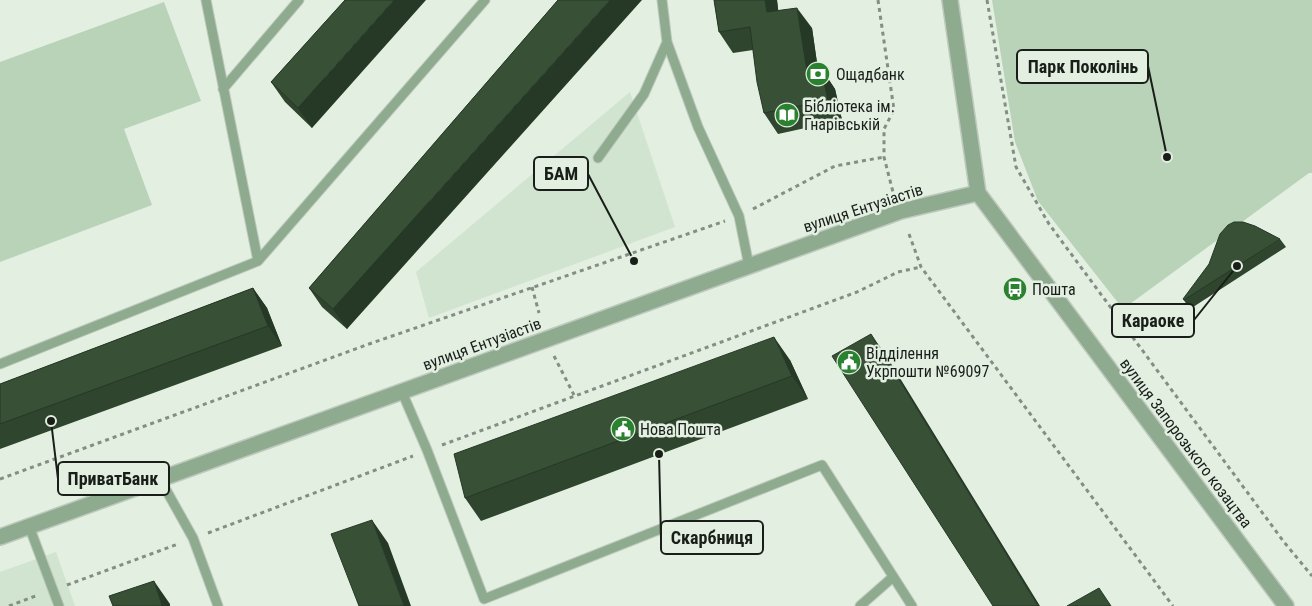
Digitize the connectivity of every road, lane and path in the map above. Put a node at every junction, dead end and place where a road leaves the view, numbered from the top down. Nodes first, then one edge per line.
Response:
1 (206, 0) edge
2 (298, 0) edge
3 (484, 0) edge
4 (662, 0) edge
5 (878, 0) edge
6 (950, 0) edge
7 (987, 0) edge
8 (667, 42) junction
9 (222, 89) junction
10 (884, 157) junction
11 (598, 158) dead end
12 (893, 192) dead end
13 (978, 193) junction
14 (739, 216) junction
15 (909, 234) dead end
16 (258, 261) junction
17 (749, 266) junction
18 (921, 267) junction
19 (532, 287) junction
20 (539, 313) dead end
21 (554, 356) dead end
22 (0, 364) edge
23 (402, 392) junction
24 (574, 395) junction
25 (427, 450) junction
26 (0, 479) edge
27 (160, 479) junction
28 (29, 526) junction
29 (0, 537) edge
30 (193, 538) junction
31 (1312, 576) edge
32 (893, 577) junction
33 (54, 590) junction
34 (9, 606) edge
35 (59, 606) edge
36 (218, 606) edge
37 (860, 606) edge
38 (912, 606) edge
39 (1173, 606) edge
40 (1286, 606) edge

1 - 9 lane
2 - 9 lane
3 - 16 lane
4 - 8 lane
5 - 10 path
6 - 13 street, вулиця Запорозького козацтва
7 - 31 path
8 - 11 lane
8 - 14 lane
9 - 16 lane
10 - 12 path
10 - 14 path
13 - 17 street, вулиця Ентузіастів
13 - 40 street, вулиця Запорозького козацтва
14 - 17 lane
14 - 19 path
15 - 18 path
16 - 22 lane
17 - 23 street, вулиця Ентузіастів
18 - 24 path
18 - 39 path
19 - 20 path
19 - 26 path
21 - 24 path
23 - 25 lane
23 - 27 street, вулиця Ентузіастів
24 - 25 path
25 - 30 path
25 - 32 lane
27 - 28 street, вулиця Ентузіастів
27 - 30 lane
28 - 29 street, вулиця Ентузіастів
28 - 33 lane
30 - 33 path
30 - 36 lane
32 - 37 lane
32 - 38 lane
33 - 34 path
33 - 35 lane

